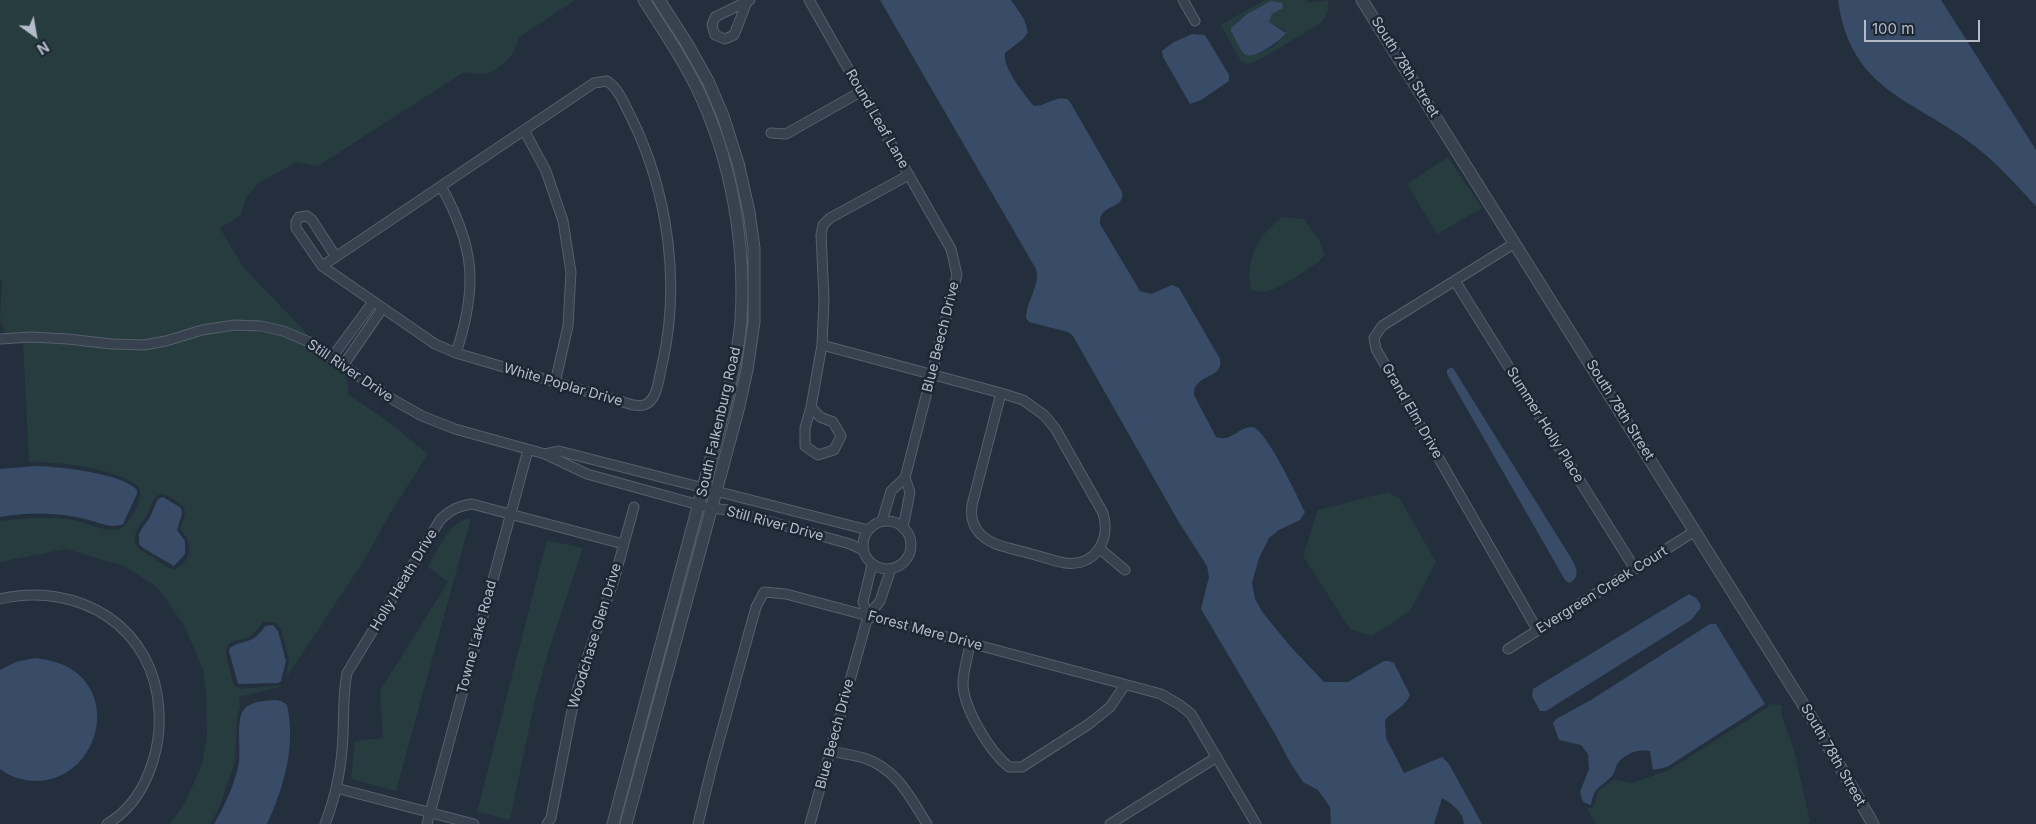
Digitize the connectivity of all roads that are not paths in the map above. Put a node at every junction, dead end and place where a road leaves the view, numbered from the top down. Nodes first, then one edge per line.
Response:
1 (644, 0) edge
2 (659, 0) edge
3 (809, 0) edge
4 (1182, 0) edge
5 (1362, 0) edge
6 (1195, 21) dead end
7 (862, 90) junction
8 (524, 130) junction
9 (771, 133) dead end
10 (733, 149) junction
11 (721, 153) junction
12 (909, 174) junction
13 (441, 186) junction
14 (1515, 243) junction
15 (336, 256) junction
16 (322, 266) junction
17 (1455, 281) junction
18 (373, 302) junction
19 (382, 309) junction
20 (350, 333) junction
21 (0, 339) edge
22 (361, 340) junction
23 (822, 345) junction
24 (456, 353) junction
25 (333, 356) junction
26 (344, 364) junction
27 (932, 375) junction
28 (555, 383) junction
29 (1001, 393) junction
30 (811, 407) junction
31 (528, 450) junction
32 (544, 454) junction
33 (905, 478) junction
34 (710, 489) junction
35 (705, 506) junction
36 (634, 507) dead end
37 (511, 514) junction
38 (882, 521) junction
39 (904, 528) junction
40 (868, 530) junction
41 (1695, 531) junction
42 (623, 544) junction
43 (1100, 549) junction
44 (863, 550) junction
45 (872, 565) junction
46 (891, 569) junction
47 (1635, 569) junction
48 (1125, 570) dead end
49 (0, 599) edge
50 (868, 616) junction
51 (1538, 631) junction
52 (970, 644) junction
53 (1508, 649) dead end
54 (1125, 685) junction
55 (639, 728) junction
56 (650, 732) junction
57 (830, 751) junction
58 (1216, 757) junction
59 (336, 788) junction
60 (430, 812) junction
61 (107, 824) edge
62 (325, 824) edge
63 (426, 824) edge
64 (474, 824) edge
65 (547, 824) edge
66 (613, 824) edge
67 (626, 824) edge
68 (698, 824) edge
69 (810, 824) edge
70 (927, 824) edge
71 (1110, 824) edge
72 (1256, 824) edge
73 (1873, 824) edge

1 - 11 street, South Falkenburg Road
2 - 10 street, South Falkenburg Road
3 - 7 street, Round Leaf Lane
4 - 6 street
5 - 14 street, South 78th Street
7 - 9 street
7 - 12 street, Round Leaf Lane
8 - 13 street, White Poplar Drive
8 - 28 street
8 - 28 street, White Poplar Drive
10 - 11 street
10 - 34 street, South Falkenburg Road
11 - 34 street, South Falkenburg Road
12 - 23 street, Round Leaf Lane
12 - 27 street, Blue Beech Drive
13 - 15 street, White Poplar Drive
13 - 24 street
14 - 17 street, Grand Elm Drive
14 - 41 street, South 78th Street
15 - 16 street, White Poplar Drive
15 - 16 street, White Poplar Drive
16 - 18 street, White Poplar Drive
17 - 47 street, Summer Holly Place
17 - 51 street, Grand Elm Drive
18 - 19 street, White Poplar Drive
18 - 20 street
19 - 22 street
19 - 24 street, White Poplar Drive
20 - 22 street
20 - 25 street
21 - 25 street, Still River Drive
22 - 26 street
23 - 27 street
23 - 30 street, Round Leaf Lane
24 - 28 street, White Poplar Drive
25 - 26 street, Still River Drive
26 - 31 street, Still River Drive
27 - 29 street
27 - 33 street, Blue Beech Drive
29 - 43 street
29 - 43 street
30 - 30 street, Round Leaf Lane
31 - 32 street, Still River Drive
31 - 37 street, Towne Lake Road
32 - 34 street, Still River Drive
32 - 35 street, Still River Drive
33 - 38 street, Blue Beech Drive
33 - 39 street, Blue Beech Drive
34 - 35 street, South Falkenburg Road
34 - 40 street, Still River Drive
35 - 44 street, Still River Drive
35 - 55 street, South Falkenburg Road
35 - 56 street, South Falkenburg Road
36 - 42 street, Woodchase Glen Drive
37 - 42 street, Holly Heath Drive
37 - 59 street, Holly Heath Drive
37 - 60 street, Towne Lake Road
38 - 39 street
38 - 40 street
39 - 46 street
40 - 44 street
41 - 47 street, Evergreen Creek Court
41 - 73 street, South 78th Street
42 - 65 street, Woodchase Glen Drive
43 - 48 street
44 - 45 street
45 - 46 street
45 - 50 street, Blue Beech Drive
46 - 50 street, Blue Beech Drive
47 - 51 street, Evergreen Creek Court
49 - 61 street
50 - 52 street, Forest Mere Drive
50 - 57 street, Blue Beech Drive
50 - 68 street, Forest Mere Drive
51 - 53 street, Evergreen Creek Court
52 - 54 street, Forest Mere Drive
52 - 54 street
54 - 58 street, Forest Mere Drive
55 - 56 street
55 - 66 street, South Falkenburg Road
56 - 67 street, South Falkenburg Road
57 - 69 street, Blue Beech Drive
57 - 70 street
58 - 71 street
58 - 72 street, Forest Mere Drive
59 - 60 street
59 - 62 street, Holly Heath Drive
60 - 63 street, Towne Lake Road
60 - 64 street

